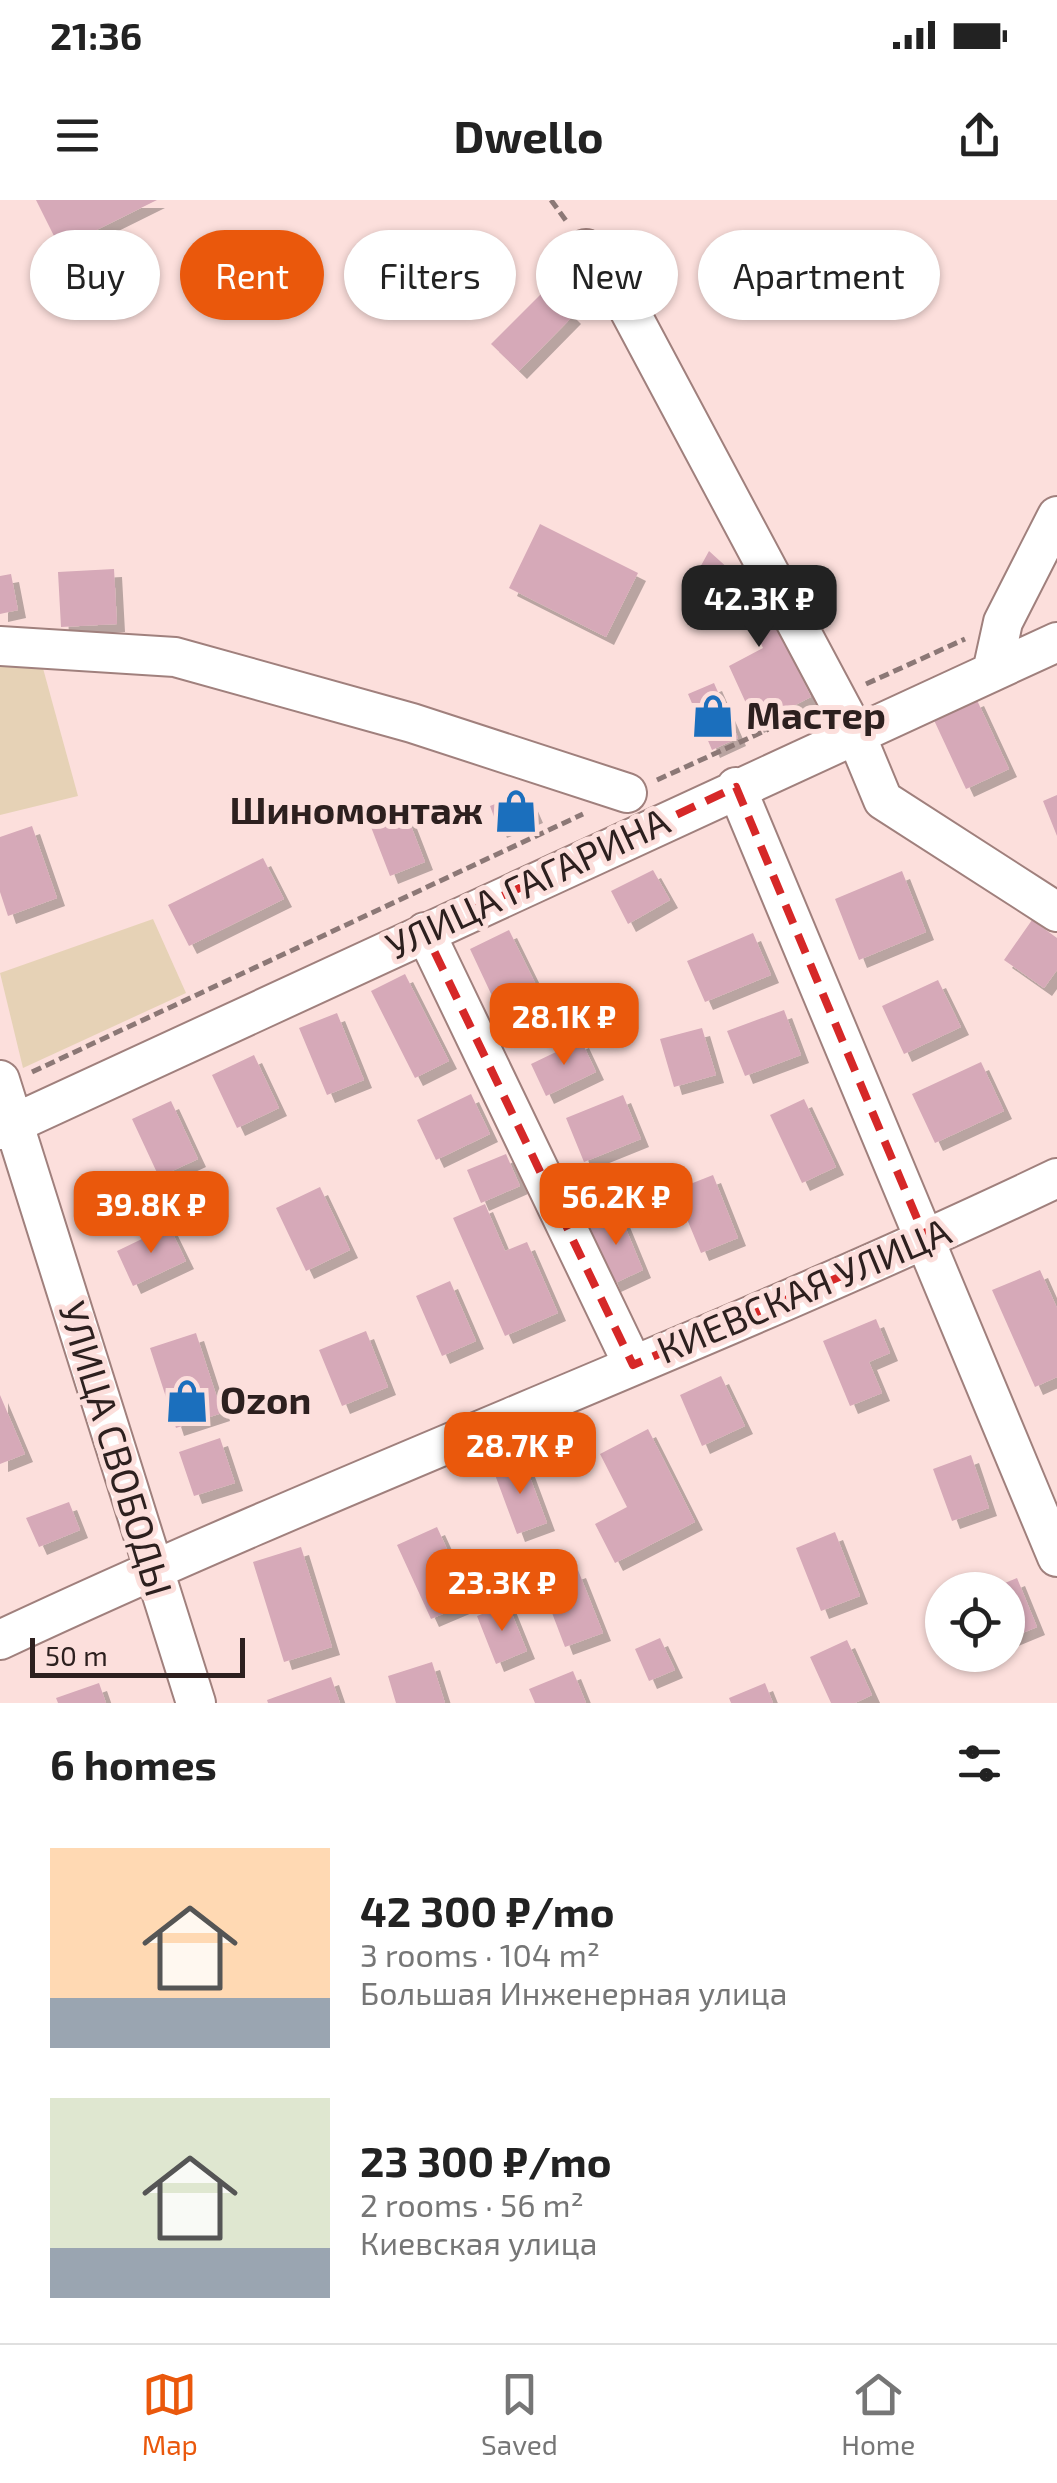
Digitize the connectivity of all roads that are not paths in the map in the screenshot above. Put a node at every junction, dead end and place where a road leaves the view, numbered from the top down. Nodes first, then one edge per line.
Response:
1 (634, 320) edge
2 (1057, 516) edge
3 (1057, 642) edge
4 (0, 646) edge
5 (992, 672) junction
6 (856, 735) junction
7 (736, 787) junction
8 (627, 793) road end
9 (1057, 912) edge
10 (424, 932) junction
11 (1, 1083) edge
12 (7, 1127) edge
13 (1057, 1178) edge
14 (926, 1240) junction
15 (633, 1365) junction
16 (1057, 1557) edge
17 (152, 1569) junction
18 (0, 1640) edge
19 (196, 1703) edge

1 - 6 street
2 - 5 street
3 - 5 street, УЛИЦА ГАГАРИНА
4 - 8 street
5 - 6 street, УЛИЦА ГАГАРИНА
6 - 7 street, УЛИЦА ГАГАРИНА
6 - 9 street
7 - 10 street, УЛИЦА ГАГАРИНА
7 - 14 street
10 - 12 street, УЛИЦА ГАГАРИНА
10 - 15 street
11 - 12 street, УЛИЦА СВОБОДЫ
12 - 17 street, УЛИЦА СВОБОДЫ
13 - 14 street, КИЕВСКАЯ УЛИЦА
14 - 15 street, КИЕВСКАЯ УЛИЦА
14 - 16 street
15 - 17 street, КИЕВСКАЯ УЛИЦА
17 - 18 street, КИЕВСКАЯ УЛИЦА
17 - 19 street, УЛИЦА СВОБОДЫ

